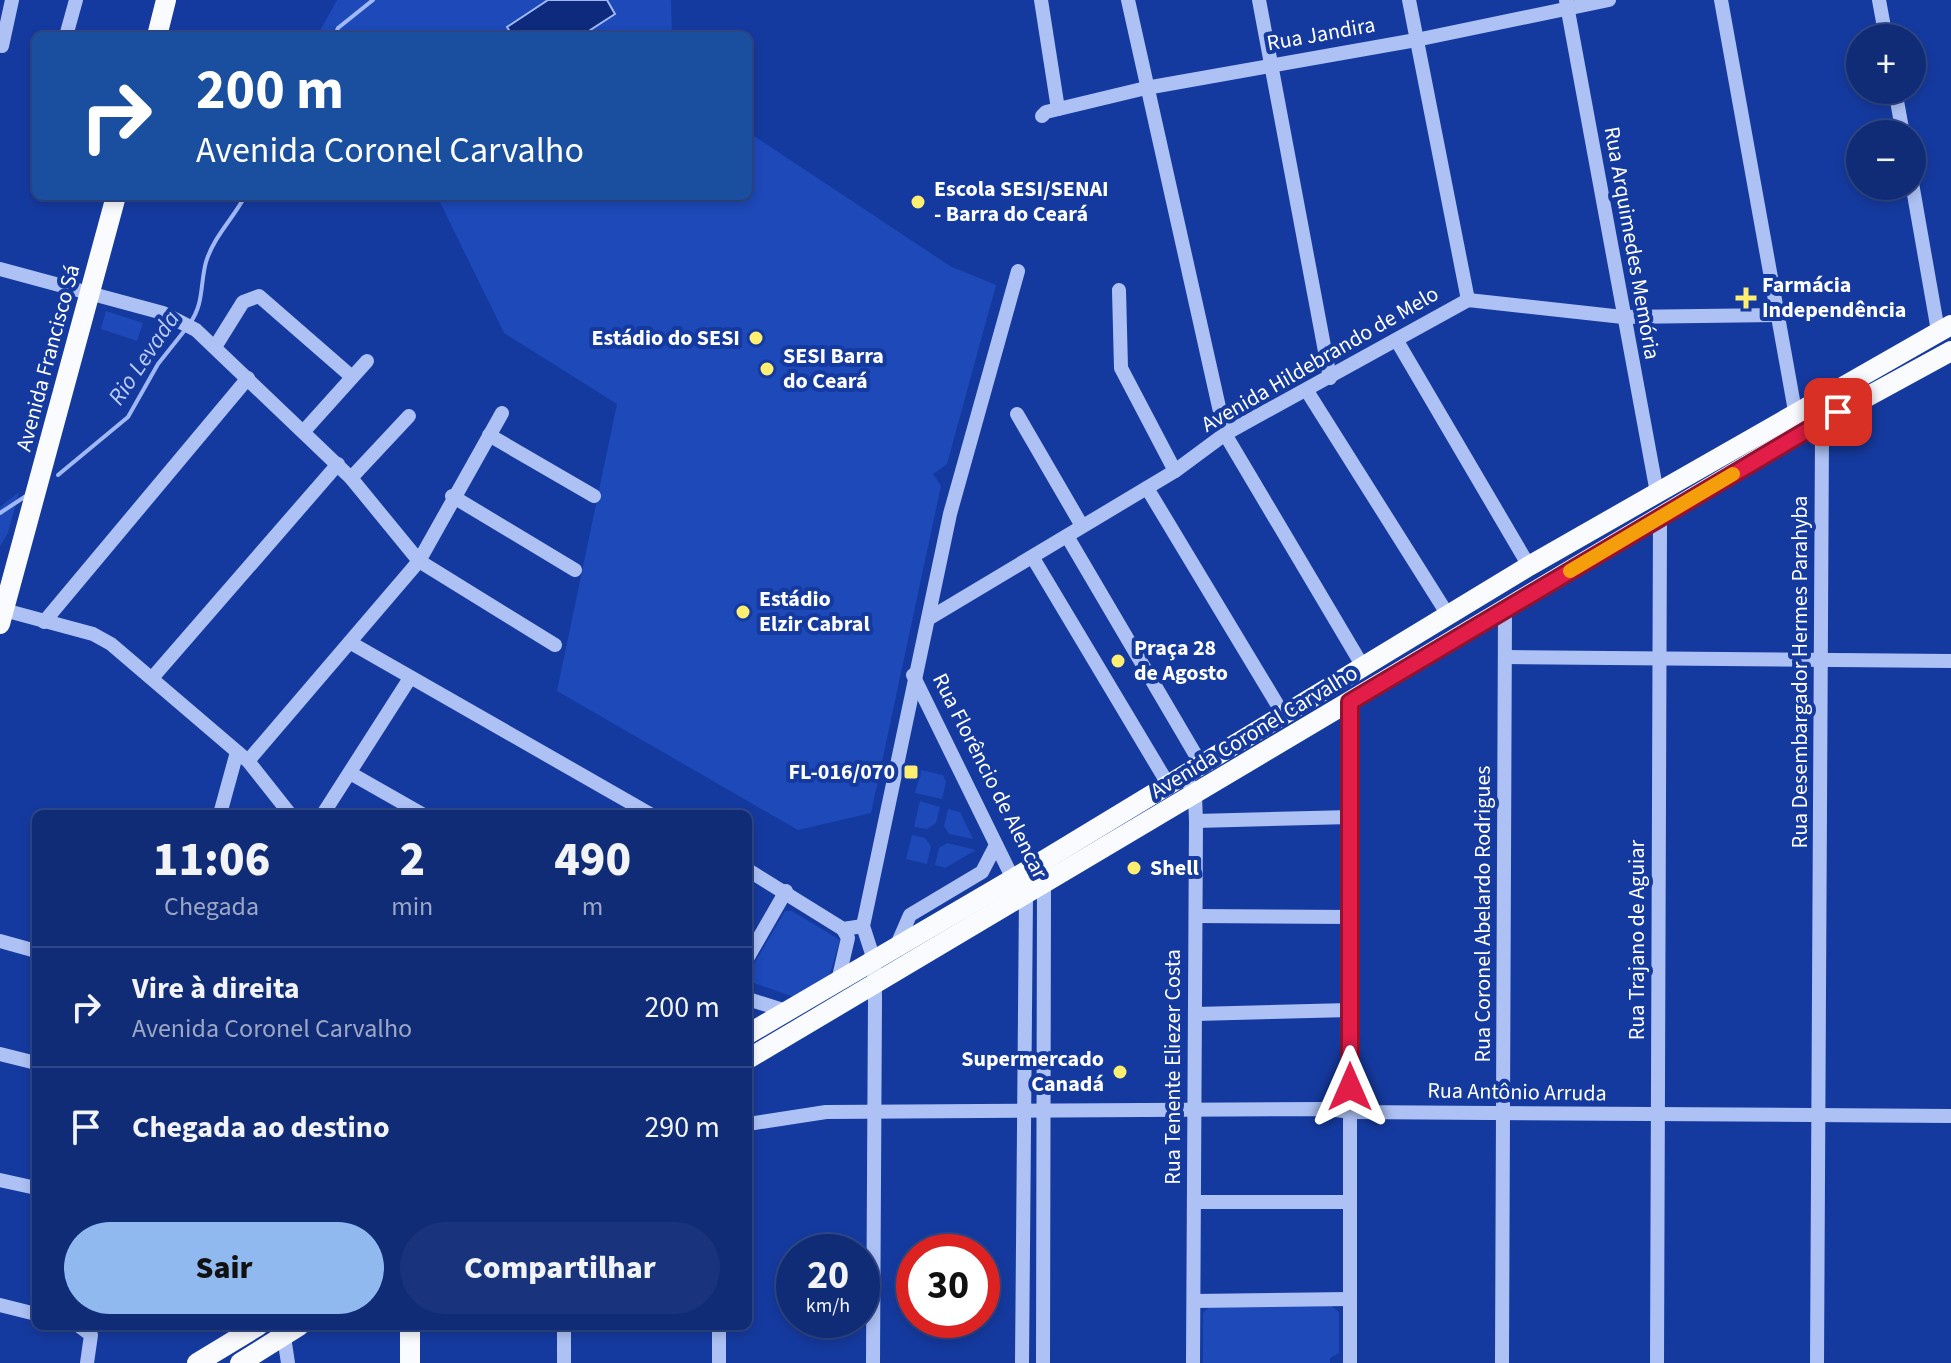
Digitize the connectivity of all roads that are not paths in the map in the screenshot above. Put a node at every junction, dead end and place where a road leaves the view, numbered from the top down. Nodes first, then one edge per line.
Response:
1 (12, 0) edge
2 (76, 0) edge
3 (1041, 0) edge
4 (1128, 0) edge
5 (1259, 0) edge
6 (1409, 0) edge
7 (1609, 0) edge
8 (1721, 0) edge
9 (1879, 0) edge
10 (161, 1) edge
11 (1567, 4) edge
12 (1883, 24) edge
13 (67, 32) edge
14 (157, 32) edge
15 (1416, 40) junction
16 (2, 46) edge
17 (1271, 65) junction
18 (1146, 88) junction
19 (1058, 109) junction
20 (1042, 116) dead end
21 (115, 200) edge
22 (1916, 200) edge
23 (0, 269) edge
24 (1018, 271) dead end
25 (1119, 290) dead end
26 (90, 294) junction
27 (1468, 300) junction
28 (1778, 315) junction
29 (1623, 317) junction
30 (1945, 328) edge
31 (1397, 341) junction
32 (215, 347) junction
33 (1951, 351) edge
34 (367, 361) dead end
35 (352, 377) junction
36 (248, 378) junction
37 (1330, 378) junction
38 (1307, 391) junction
39 (1795, 411) junction
40 (502, 413) dead end
41 (1017, 414) dead end
42 (409, 416) dead end
43 (1812, 427) junction
44 (304, 431) junction
45 (1225, 434) junction
46 (489, 435) junction
47 (338, 464) junction
48 (1175, 471) junction
49 (351, 478) junction
50 (1147, 488) junction
51 (1657, 493) junction
52 (452, 496) junction
53 (594, 496) dead end
54 (1660, 517) junction
55 (1082, 526) junction
56 (1067, 536) junction
57 (1033, 558) junction
58 (419, 561) junction
59 (1529, 566) junction
60 (575, 570) dead end
61 (1505, 609) junction
62 (1448, 615) junction
63 (2, 617) edge
64 (928, 619) junction
65 (44, 622) junction
66 (351, 643) junction
67 (555, 645) dead end
68 (1506, 657) junction
69 (1658, 659) junction
70 (1823, 661) junction
71 (1951, 661) edge
72 (1362, 665) junction
73 (913, 674) junction
74 (153, 677) junction
75 (410, 678) junction
76 (1350, 702) junction
77 (1283, 714) junction
78 (242, 756) junction
79 (350, 773) junction
80 (1184, 774) junction
81 (1195, 796) junction
82 (222, 810) edge
83 (287, 810) edge
84 (326, 810) edge
85 (415, 810) edge
86 (643, 810) edge
87 (1351, 817) junction
88 (1196, 821) junction
89 (996, 845) junction
90 (752, 872) edge
91 (871, 879) junction
92 (1028, 886) junction
93 (786, 891) junction
94 (1196, 916) junction
95 (1350, 917) junction
96 (863, 926) junction
97 (843, 929) junction
98 (0, 941) edge
99 (896, 947) junction
100 (32, 950) edge
101 (752, 950) edge
102 (874, 960) junction
103 (838, 981) junction
104 (875, 984) junction
105 (752, 1000) edge
106 (1350, 1010) junction
107 (786, 1011) junction
108 (1196, 1014) junction
109 (752, 1032) edge
110 (0, 1054) edge
111 (752, 1057) edge
112 (32, 1062) edge
113 (1043, 1110) junction
114 (1025, 1111) junction
115 (1195, 1111) junction
116 (874, 1112) junction
117 (1351, 1112) junction
118 (1504, 1113) junction
119 (1659, 1116) junction
120 (1821, 1116) junction
121 (1951, 1116) edge
122 (752, 1123) edge
123 (0, 1180) edge
124 (32, 1187) edge
125 (1194, 1202) junction
126 (1350, 1202) junction
127 (1350, 1299) junction
128 (1194, 1301) junction
129 (0, 1305) edge
130 (32, 1313) edge
131 (84, 1330) edge
132 (251, 1330) edge
133 (287, 1330) edge
134 (288, 1330) edge
135 (410, 1330) edge
136 (564, 1330) edge
137 (719, 1330) edge
138 (87, 1363) edge
139 (197, 1363) edge
140 (240, 1363) edge
141 (288, 1363) edge
142 (410, 1363) edge
143 (564, 1363) edge
144 (719, 1363) edge
145 (873, 1363) edge
146 (1022, 1363) edge
147 (1043, 1363) edge
148 (1193, 1363) edge
149 (1350, 1363) edge
150 (1502, 1363) edge
151 (1657, 1363) edge
152 (1817, 1363) edge

1 - 16 street
2 - 13 street
3 - 19 street
4 - 18 street
5 - 17 street
6 - 15 street
7 - 11 street, Rua Jandira
8 - 28 street
9 - 12 street
10 - 14 main road
11 - 15 street, Rua Jandira
11 - 29 street, Rua Arquimedes Memória
15 - 17 street, Rua Jandira
15 - 27 street
17 - 18 street, Rua Jandira
17 - 37 street
18 - 19 street, Rua Jandira
18 - 45 street
19 - 20 street, Rua Jandira
21 - 26 main road, Avenida Francisco Sá
22 - 30 street
23 - 26 street
24 - 64 street, Rua Florêncio de Alencar
25 - 48 street
26 - 32 street
26 - 63 main road, Avenida Francisco Sá
27 - 29 street, Avenida Hildebrando de Melo
27 - 31 street, Avenida Hildebrando de Melo
28 - 29 street, Avenida Hildebrando de Melo
28 - 39 street
29 - 51 street, Rua Arquimedes Memória
30 - 39 main road, Avenida Coronel Carvalho
31 - 37 street, Avenida Hildebrando de Melo
31 - 59 street
32 - 35 street
32 - 36 street
33 - 43 main road, Avenida Coronel Carvalho
34 - 35 street
35 - 44 street
36 - 44 street
36 - 65 street
37 - 38 street, Avenida Hildebrando de Melo
38 - 45 street, Avenida Hildebrando de Melo
38 - 62 street
39 - 43 street
39 - 51 main road, Avenida Coronel Carvalho
40 - 46 street
41 - 55 street
42 - 49 street
43 - 54 main road, Avenida Coronel Carvalho
43 - 70 street, Rua Desembargador Hermes Parahyba
44 - 47 street
45 - 48 street, Avenida Hildebrando de Melo
45 - 72 street
46 - 52 street
46 - 53 street
47 - 49 street
47 - 74 street
48 - 50 street, Avenida Hildebrando de Melo
49 - 58 street
50 - 55 street, Avenida Hildebrando de Melo
50 - 77 street
51 - 59 main road, Avenida Coronel Carvalho
52 - 58 street
52 - 60 street
54 - 61 main road, Avenida Coronel Carvalho
54 - 69 street, Rua Trajano de Aguiar
55 - 56 street, Avenida Hildebrando de Melo
56 - 57 street, Avenida Hildebrando de Melo
56 - 80 street
57 - 64 street, Avenida Hildebrando de Melo
57 - 80 street
58 - 66 street
58 - 67 street
59 - 62 main road, Avenida Coronel Carvalho
61 - 68 street, Rua Coronel Abelardo Rodrigues
61 - 76 main road, Avenida Coronel Carvalho
62 - 72 main road, Avenida Coronel Carvalho
63 - 65 street
64 - 73 street, Rua Florêncio de Alencar
65 - 74 street
66 - 75 street
66 - 78 street
68 - 69 street
68 - 118 street, Rua Coronel Abelardo Rodrigues
69 - 70 street
69 - 119 street, Rua Trajano de Aguiar
70 - 71 street
70 - 120 street, Rua Desembargador Hermes Parahyba
72 - 77 main road, Avenida Coronel Carvalho
73 - 89 street, Rua Florêncio de Alencar
73 - 91 street
74 - 78 street
75 - 79 street
75 - 86 street
76 - 81 main road, Avenida Coronel Carvalho
76 - 87 street
77 - 80 main road, Avenida Coronel Carvalho
78 - 82 street
78 - 83 street
79 - 84 street
79 - 85 street
80 - 81 street, Rua Tenente Eliezer Costa
80 - 92 main road, Avenida Coronel Carvalho
81 - 88 street, Rua Tenente Eliezer Costa
81 - 92 main road, Avenida Coronel Carvalho
87 - 88 street
87 - 95 street
88 - 94 street, Rua Tenente Eliezer Costa
89 - 92 street, Rua Florêncio de Alencar
89 - 99 street
90 - 93 street
91 - 96 street
91 - 97 street
92 - 99 main road, Avenida Coronel Carvalho
92 - 104 main road, Avenida Coronel Carvalho
92 - 113 street, Rua Florêncio de Alencar
92 - 114 street, Rua Florêncio de Alencar
93 - 97 street
93 - 101 street
94 - 95 street
94 - 108 street, Rua Tenente Eliezer Costa
95 - 106 street
96 - 97 street
96 - 102 street
97 - 103 street
98 - 100 street
99 - 102 main road, Avenida Coronel Carvalho
102 - 103 main road, Avenida Coronel Carvalho
102 - 104 street
103 - 107 main road, Avenida Coronel Carvalho
104 - 111 main road, Avenida Coronel Carvalho
104 - 116 street
105 - 107 street
106 - 108 street
106 - 117 street
107 - 109 main road, Avenida Coronel Carvalho
108 - 115 street, Rua Tenente Eliezer Costa
110 - 112 street
113 - 114 street, Rua Antônio Arruda
113 - 115 street, Rua Antônio Arruda
113 - 147 street, Rua Florêncio de Alencar
114 - 116 street, Rua Antônio Arruda
114 - 146 street, Rua Florêncio de Alencar
115 - 117 street, Rua Antônio Arruda
115 - 125 street, Rua Tenente Eliezer Costa
116 - 122 street, Rua Antônio Arruda
116 - 145 street
117 - 118 street, Rua Antônio Arruda
117 - 126 street
118 - 119 street, Rua Antônio Arruda
118 - 150 street, Rua Coronel Abelardo Rodrigues
119 - 120 street, Rua Antônio Arruda
119 - 151 street, Rua Trajano de Aguiar
120 - 121 street, Rua Antônio Arruda
120 - 152 street, Rua Desembargador Hermes Parahyba
123 - 124 street
125 - 126 street
125 - 128 street, Rua Tenente Eliezer Costa
126 - 127 street
127 - 128 street
127 - 149 street
128 - 148 street, Rua Tenente Eliezer Costa
129 - 130 street
131 - 138 street
132 - 139 main road
133 - 140 main road
134 - 141 street
135 - 142 main road
136 - 143 street
137 - 144 street

